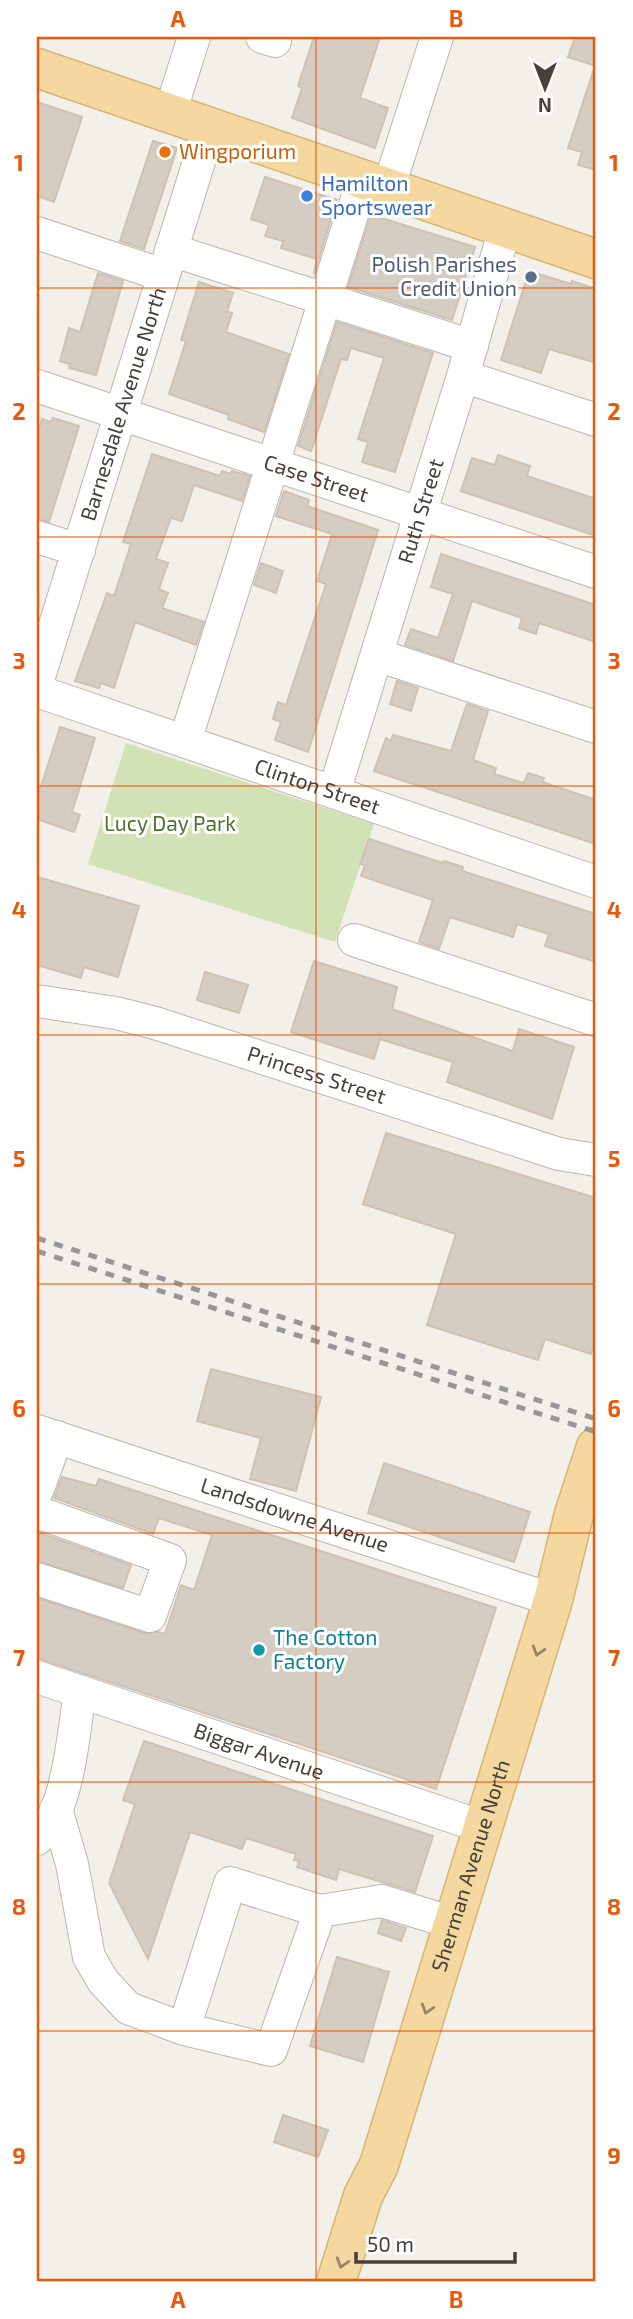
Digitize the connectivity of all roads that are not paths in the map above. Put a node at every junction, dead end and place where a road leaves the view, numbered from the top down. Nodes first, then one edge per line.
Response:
1 (194, 37) edge
2 (436, 37) edge
3 (37, 68) edge
4 (170, 113) junction
5 (210, 127) junction
6 (375, 184) junction
7 (505, 229) junction
8 (37, 233) edge
9 (596, 259) edge
10 (167, 263) junction
11 (324, 299) junction
12 (468, 361) junction
13 (37, 387) edge
14 (120, 414) junction
15 (596, 420) edge
16 (272, 464) junction
17 (419, 513) junction
18 (37, 537) edge
19 (79, 550) junction
20 (596, 572) edge
21 (377, 655) junction
22 (37, 683) edge
23 (37, 691) edge
24 (596, 727) edge
25 (185, 741) junction
26 (334, 792) junction
27 (596, 882) edge
28 (354, 940) dead end
29 (37, 1001) edge
30 (596, 1020) edge
31 (596, 1160) edge
32 (47, 1434) edge
33 (596, 1447) edge
34 (37, 1491) edge
35 (37, 1513) edge
36 (37, 1579) edge
37 (553, 1600) junction
38 (37, 1677) edge
39 (80, 1691) junction
40 (56, 1809) junction
41 (483, 1827) junction
42 (37, 1839) edge
43 (320, 1910) junction
44 (453, 1923) junction
45 (184, 2029) junction
46 (336, 2282) edge

1 - 4 street
2 - 6 street
3 - 4 main road
4 - 5 main road
5 - 6 main road
5 - 10 street, Barnesdale Avenue North
6 - 7 main road
6 - 11 street
7 - 9 main road
7 - 12 street, Ruth Street
8 - 10 street
10 - 11 street
10 - 14 street, Barnesdale Avenue North
11 - 12 street
11 - 16 street
12 - 15 street
12 - 17 street, Ruth Street
13 - 14 street, Case Street
14 - 16 street, Case Street
14 - 19 street, Barnesdale Avenue North
16 - 17 street, Case Street
16 - 25 street
17 - 20 street, Case Street
17 - 21 street, Ruth Street
18 - 19 street
19 - 22 street, Barnesdale Avenue North
21 - 24 street
21 - 26 street, Ruth Street
23 - 25 street, Clinton Street
25 - 26 street, Clinton Street
26 - 27 street, Clinton Street
28 - 30 street
29 - 31 street, Princess Street
32 - 34 street
32 - 37 street, Landsdowne Avenue
33 - 37 main road, Sherman Avenue North
35 - 36 street
37 -> 41 main road, Sherman Avenue North
38 - 39 street, Biggar Avenue
39 - 40 street
39 - 41 street, Biggar Avenue
40 - 42 street
40 - 45 street
41 - 44 main road, Sherman Avenue North
43 - 44 street
43 - 45 street
43 - 45 street
44 -> 46 main road, Sherman Avenue North

